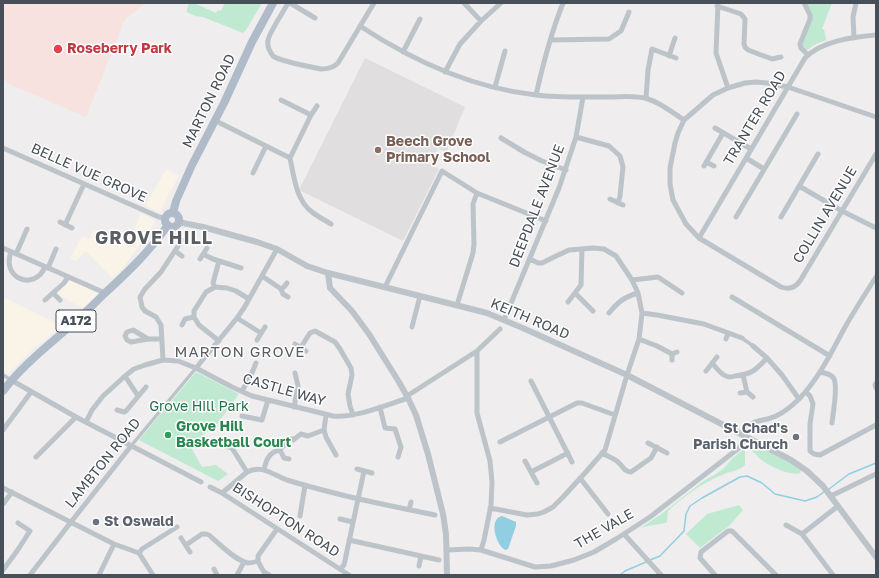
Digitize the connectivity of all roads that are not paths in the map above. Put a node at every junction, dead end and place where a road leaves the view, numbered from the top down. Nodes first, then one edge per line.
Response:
1 (272, 3) edge
2 (289, 3) edge
3 (374, 3) edge
4 (464, 3) edge
5 (501, 3) edge
6 (563, 3) edge
7 (804, 3) edge
8 (856, 3) edge
9 (718, 5) edge
10 (629, 12) dead end
11 (315, 18) dead end
12 (420, 19) dead end
13 (481, 21) junction
14 (360, 26) junction
15 (876, 35) edge
16 (675, 38) dead end
17 (854, 38) junction
18 (550, 40) junction
19 (505, 51) dead end
20 (403, 52) junction
21 (808, 55) junction
22 (669, 56) junction
23 (781, 57) dead end
24 (676, 58) dead end
25 (445, 72) junction
26 (788, 87) junction
27 (495, 88) junction
28 (728, 88) junction
29 (536, 95) junction
30 (583, 97) junction
31 (646, 98) junction
32 (281, 100) dead end
33 (317, 106) dead end
34 (797, 114) dead end
35 (312, 115) junction
36 (876, 117) edge
37 (214, 120) junction
38 (684, 120) junction
39 (715, 128) dead end
40 (723, 133) junction
41 (501, 138) dead end
42 (576, 138) junction
43 (266, 146) junction
44 (3, 148) edge
45 (751, 149) junction
46 (818, 154) dead end
47 (876, 154) edge
48 (290, 158) junction
49 (746, 158) junction
50 (714, 166) dead end
51 (764, 169) junction
52 (566, 170) junction
53 (253, 173) dead end
54 (84, 184) junction
55 (799, 186) junction
56 (477, 193) junction
57 (610, 199) dead end
58 (842, 211) junction
59 (173, 213) junction
60 (736, 217) dead end
61 (781, 217) dead end
62 (60, 222) dead end
63 (166, 222) junction
64 (178, 222) junction
65 (546, 222) junction
66 (331, 224) dead end
67 (66, 225) junction
68 (72, 228) dead end
69 (876, 228) edge
70 (27, 230) dead end
71 (699, 238) junction
72 (182, 240) dead end
73 (3, 248) edge
74 (207, 248) dead end
75 (56, 249) dead end
76 (278, 249) junction
77 (582, 249) junction
78 (175, 251) junction
79 (14, 253) junction
80 (204, 254) junction
81 (182, 256) dead end
82 (200, 259) dead end
83 (234, 259) dead end
84 (530, 259) junction
85 (219, 261) junction
86 (232, 265) junction
87 (46, 268) junction
88 (241, 268) dead end
89 (328, 273) junction
90 (262, 276) junction
91 (68, 277) junction
92 (876, 277) edge
93 (632, 280) junction
94 (287, 283) dead end
95 (214, 287) junction
96 (385, 287) junction
97 (281, 289) junction
98 (682, 292) dead end
99 (53, 293) junction
100 (575, 293) junction
101 (638, 293) junction
102 (105, 294) junction
103 (420, 296) junction
104 (288, 297) dead end
105 (732, 297) dead end
106 (249, 299) junction
107 (45, 300) dead end
108 (60, 300) dead end
109 (738, 301) junction
110 (568, 302) dead end
111 (457, 305) junction
112 (735, 307) dead end
113 (593, 311) dead end
114 (609, 313) dead end
115 (642, 313) junction
116 (194, 317) junction
117 (237, 318) junction
118 (504, 320) junction
119 (182, 325) dead end
120 (265, 327) dead end
121 (412, 327) dead end
122 (500, 329) dead end
123 (261, 333) junction
124 (728, 333) junction
125 (639, 338) junction
126 (742, 338) joint
127 (148, 339) dead end
128 (161, 339) junction
129 (726, 339) dead end
130 (257, 340) dead end
131 (219, 341) junction
132 (295, 344) dead end
133 (753, 346) joint
134 (477, 351) junction
135 (678, 352) dead end
136 (672, 354) junction
137 (830, 356) junction
138 (717, 357) dead end
139 (767, 358) junction
140 (163, 360) junction
141 (672, 360) dead end
142 (256, 363) dead end
143 (712, 363) junction
144 (196, 368) junction
145 (706, 371) dead end
146 (820, 372) junction
147 (295, 373) dead end
148 (3, 375) edge
149 (627, 375) junction
150 (743, 375) junction
151 (125, 376) junction
152 (12, 380) junction
153 (531, 381) dead end
154 (876, 383) edge
155 (146, 387) dead end
156 (876, 388) edge
157 (3, 391) edge
158 (242, 391) junction
159 (32, 392) junction
160 (747, 392) junction
161 (806, 392) junction
162 (740, 393) dead end
163 (138, 396) junction
164 (408, 397) junction
165 (753, 397) dead end
166 (799, 399) junction
167 (268, 400) junction
168 (294, 406) junction
169 (380, 407) junction
170 (118, 410) dead end
171 (326, 415) junction
172 (353, 415) junction
173 (615, 415) junction
174 (242, 416) dead end
175 (76, 417) junction
176 (550, 417) junction
177 (86, 422) junction
178 (832, 423) dead end
179 (876, 425) edge
180 (3, 430) edge
181 (324, 430) junction
182 (744, 435) junction
183 (292, 439) dead end
184 (500, 442) dead end
185 (648, 443) dead end
186 (219, 444) dead end
187 (286, 445) dead end
188 (131, 446) junction
189 (657, 448) junction
190 (280, 450) junction
191 (667, 452) dead end
192 (568, 453) junction
193 (602, 453) junction
194 (336, 455) dead end
195 (36, 457) dead end
196 (398, 457) dead end
197 (289, 459) dead end
198 (525, 461) dead end
199 (572, 462) dead end
200 (357, 469) dead end
201 (264, 470) junction
202 (364, 471) junction
203 (247, 472) junction
204 (531, 472) junction
205 (372, 473) dead end
206 (876, 474) edge
207 (580, 478) junction
208 (201, 482) joint
209 (537, 483) dead end
210 (305, 485) junction
211 (210, 487) joint
212 (3, 488) edge
213 (12, 492) junction
214 (222, 493) junction
215 (829, 494) junction
216 (358, 498) junction
217 (411, 502) dead end
218 (3, 504) edge
219 (838, 506) junction
220 (490, 508) junction
221 (409, 510) junction
222 (608, 514) dead end
223 (435, 515) dead end
224 (300, 516) dead end
225 (340, 519) dead end
226 (71, 522) junction
227 (352, 522) junction
228 (18, 523) dead end
229 (786, 525) dead end
230 (177, 527) dead end
231 (277, 529) junction
232 (624, 534) junction
233 (802, 534) junction
234 (181, 538) dead end
235 (349, 540) junction
236 (114, 544) junction
237 (186, 545) junction
238 (447, 550) junction
239 (481, 550) junction
240 (190, 552) dead end
241 (138, 553) junction
242 (421, 556) junction
243 (876, 557) edge
244 (439, 560) dead end
245 (258, 561) junction
246 (244, 562) junction
247 (419, 566) dead end
248 (214, 569) dead end
249 (340, 569) junction
250 (3, 570) edge
251 (239, 574) edge
252 (30, 575) edge
253 (99, 575) edge
254 (153, 575) edge
255 (216, 575) edge
256 (269, 575) edge
257 (349, 575) edge
258 (447, 575) edge
259 (661, 575) edge
260 (715, 575) edge
261 (776, 575) edge
262 (833, 575) edge

1 - 37 main road, MARTON ROAD
2 - 11 street
2 - 14 street
3 - 14 street
4 - 13 street
5 - 13 street
6 - 18 street
7 - 21 street
8 - 17 street
9 - 23 street
9 - 28 street
10 - 18 street
12 - 20 street
13 - 25 street
14 - 20 street
15 - 17 street
16 - 22 street
17 - 21 street
18 - 29 street
19 - 27 street
20 - 25 street
21 - 26 street, TRANTER ROAD
22 - 24 street
22 - 31 street
25 - 27 street
26 - 28 street
26 - 36 street
26 - 45 street, TRANTER ROAD
27 - 29 street
28 - 38 street
29 - 30 street
30 - 31 street
30 - 42 street, DEEPDALE AVENUE
31 - 38 street
32 - 35 street
33 - 35 street
34 - 51 street
35 - 48 street
37 - 43 street
37 - 59 main road, MARTON ROAD
38 - 71 street
39 - 40 street
40 - 45 street
40 - 50 street
41 - 52 street
42 - 52 street, DEEPDALE AVENUE
42 - 57 street
43 - 48 street
43 - 53 street
44 - 54 street, BELLE VUE GROVE
45 - 49 street, TRANTER ROAD
46 - 55 street
47 - 58 street, COLLIN AVENUE
48 - 66 street
49 - 51 street
49 - 71 street, TRANTER ROAD
51 - 60 street
52 - 65 street, DEEPDALE AVENUE
54 - 63 street, BELLE VUE GROVE
54 - 67 street
55 - 58 street
55 - 61 street
56 - 65 street
56 - 96 street
56 - 111 street
58 - 69 street
58 - 71 street, COLLIN AVENUE
59 - 63 main road
59 - 64 main road
62 - 67 street
63 - 64 main road
63 - 102 main road, A172
64 - 76 street, KEITH ROAD
65 - 84 street, DEEPDALE AVENUE
67 - 68 street
70 - 79 street
72 - 78 street
73 - 79 street
74 - 80 street
75 - 87 street
76 - 89 street, KEITH ROAD
76 - 90 street, LAMBTON ROAD
77 - 84 street
77 - 93 street
77 - 100 street
78 - 81 street
78 - 128 street
79 - 87 street
79 - 87 street
80 - 82 street
80 - 85 street
83 - 86 street
84 - 118 street, DEEPDALE AVENUE
85 - 86 street
85 - 95 street
86 - 88 street
87 - 91 street
89 - 96 street, KEITH ROAD
89 - 164 street
90 - 97 street
90 - 106 street, LAMBTON ROAD
91 - 99 street
91 - 102 street
92 - 137 street, THE VALE
93 - 98 street
93 - 101 street
94 - 97 street
95 - 106 street
95 - 116 street
96 - 103 street, KEITH ROAD
97 - 104 street
99 - 107 street
99 - 108 street
100 - 110 street
100 - 113 street
101 - 114 street
101 - 115 street
102 - 152 main road, A172
103 - 111 street, KEITH ROAD
103 - 121 street
105 - 109 street
106 - 117 street, LAMBTON ROAD
109 - 112 street
109 - 137 street
111 - 118 street, KEITH ROAD
115 - 124 street
115 - 125 street
116 - 119 street
116 - 131 street
117 - 123 street
117 - 131 street, LAMBTON ROAD
118 - 149 street, KEITH ROAD
120 - 123 street
122 - 134 street
123 - 130 street
124 - 126 street
124 - 129 street
125 - 136 street
125 - 149 street
126 - 133 street
127 - 128 street
128 - 140 street
131 - 144 street, LAMBTON ROAD
132 - 172 street
133 - 139 street
134 - 164 street
134 - 220 street
135 - 136 street
136 - 141 street
137 - 146 street, THE VALE
138 - 143 street
139 - 150 street
139 - 166 street
140 - 144 street, CASTLE WAY
140 - 151 street, CASTLE WAY
142 - 158 street
143 - 145 street
143 - 150 street
144 - 158 street, CASTLE WAY
144 - 188 street, LAMBTON ROAD
146 - 161 street, THE VALE
146 - 178 street
147 - 168 street
148 - 152 street
149 - 173 street
149 - 182 street, KEITH ROAD
150 - 160 street
151 - 163 street
151 - 177 street, CASTLE WAY
152 - 157 main road, A172
152 - 159 street
153 - 176 street
154 - 156 street
155 - 163 street
158 - 167 street, CASTLE WAY
159 - 175 street
159 - 180 street
160 - 162 street
160 - 165 street
161 - 166 street, THE VALE
161 - 179 street
163 - 170 street
164 - 169 street, CASTLE WAY
164 - 238 street
166 - 182 street, THE VALE
167 - 168 street, CASTLE WAY
167 - 174 street
168 - 171 street, CASTLE WAY
169 - 172 street, CASTLE WAY
169 - 196 street
171 - 172 street, CASTLE WAY
171 - 181 street
173 - 176 street
173 - 193 street
175 - 177 street
175 - 195 street
176 - 184 street
176 - 192 street
177 - 188 street
181 - 183 street
181 - 194 street
182 - 215 street, KEITH ROAD
182 - 232 street, THE VALE
185 - 189 street
186 - 203 street
187 - 190 street
188 - 208 street
188 - 226 street, LAMBTON ROAD
189 - 191 street
189 - 193 street
190 - 197 street
190 - 201 street
192 - 199 street
192 - 204 street
193 - 207 street
198 - 204 street
200 - 202 street
201 - 203 street
201 - 210 street
202 - 205 street
202 - 216 street
203 - 214 street
204 - 209 street
206 - 215 street
207 - 220 street
207 - 222 street
208 - 211 street
210 - 216 street
210 - 224 street
211 - 214 street, BISHOPTON ROAD
212 - 213 street
213 - 218 street
213 - 226 street
214 - 231 street, BISHOPTON ROAD
215 - 219 street, KEITH ROAD
216 - 221 street
216 - 227 street
217 - 221 street
219 - 233 street
219 - 243 street, KEITH ROAD
220 - 239 street
221 - 223 street
225 - 227 street
226 - 236 street
226 - 252 street, LAMBTON ROAD
227 - 235 street
228 - 250 street
229 - 233 street
230 - 241 street
231 - 245 street
231 - 249 street, BISHOPTON ROAD
232 - 239 street, THE VALE
232 - 259 street
233 - 262 street
234 - 237 street
235 - 242 street
235 - 249 street
236 - 241 street
236 - 253 street
237 - 240 street
237 - 246 street
238 - 239 street, THE VALE
238 - 258 street
241 - 254 street
242 - 244 street
242 - 247 street
245 - 246 street
245 - 256 street
246 - 251 street
248 - 255 street
249 - 257 street, BISHOPTON ROAD
260 - 261 street

